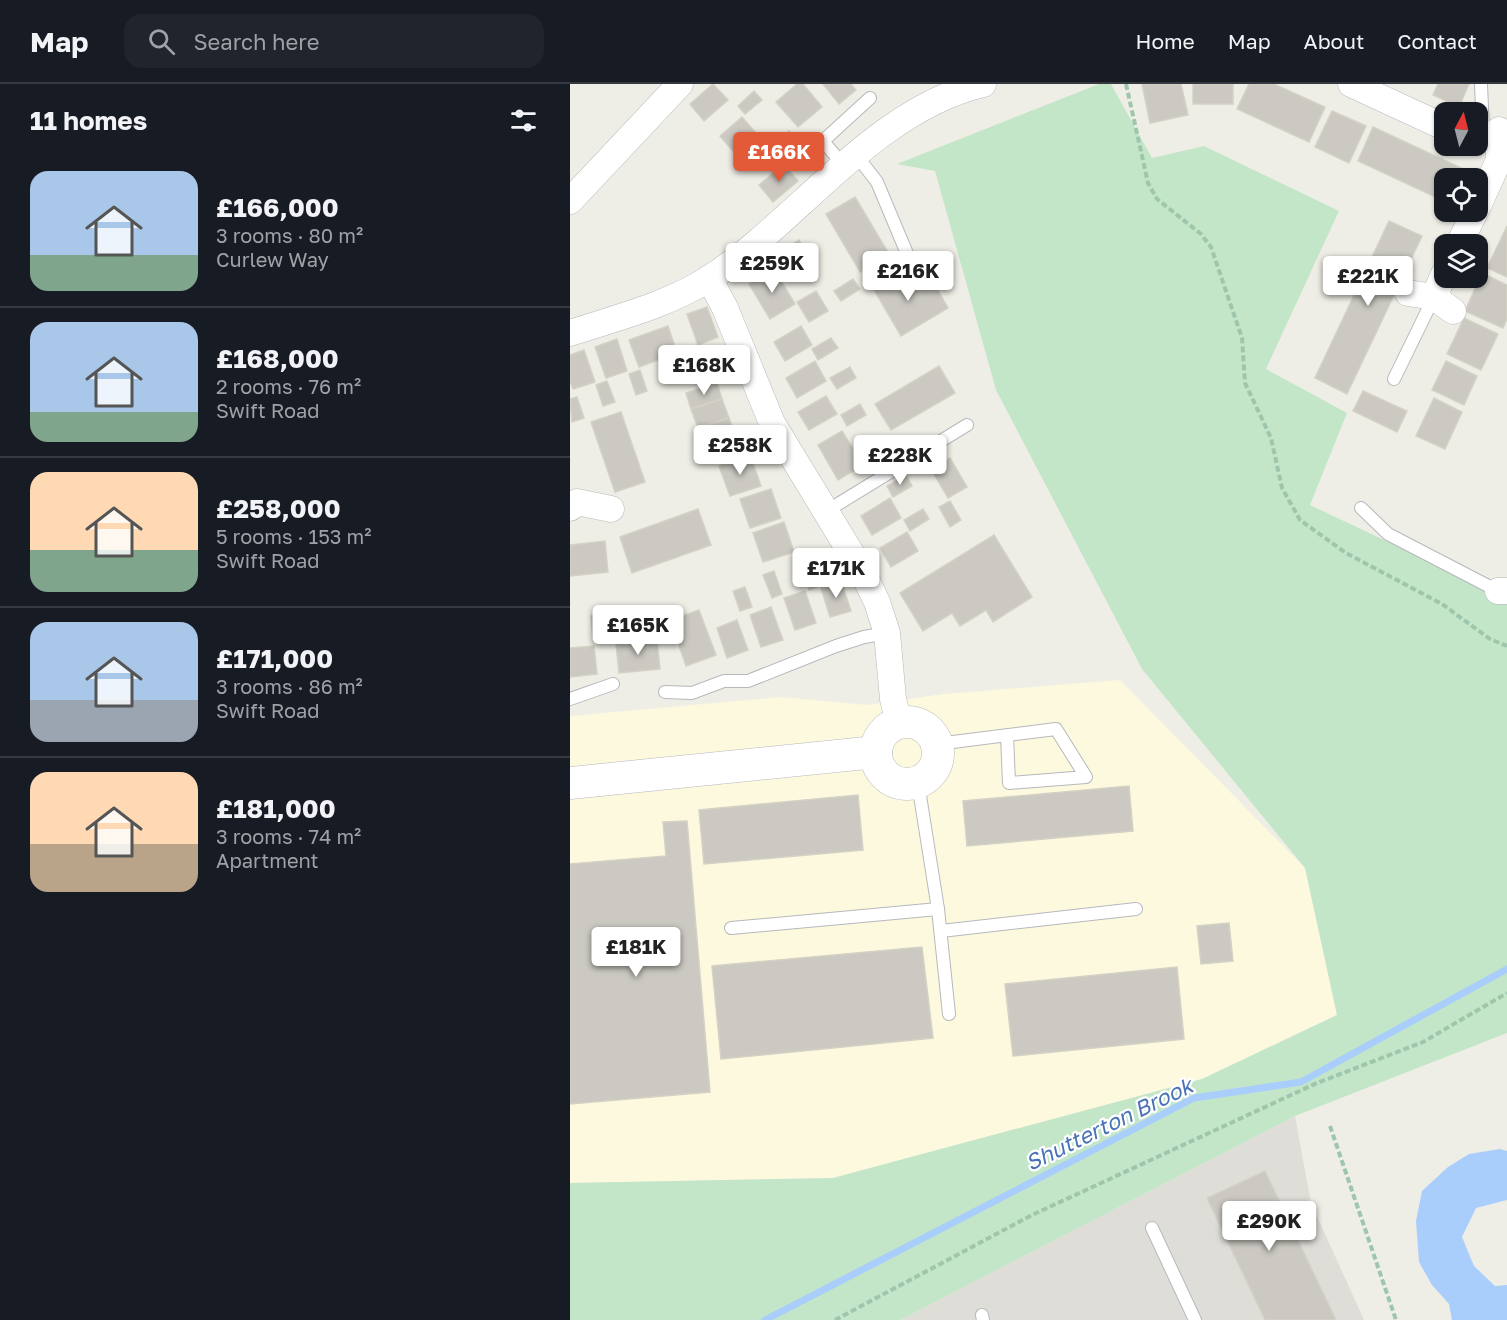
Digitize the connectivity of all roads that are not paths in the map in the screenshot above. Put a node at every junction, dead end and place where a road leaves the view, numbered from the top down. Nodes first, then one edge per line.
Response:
1 (680, 84) edge
2 (983, 84) edge
3 (1351, 84) edge
4 (1481, 84) edge
5 (870, 98) dead end
6 (1434, 122) edge
7 (1492, 131) edge
8 (850, 161) junction
9 (1488, 184) edge
10 (570, 201) edge
11 (911, 263) dead end
12 (709, 278) junction
13 (1407, 293) dead end
14 (1444, 294) edge
15 (570, 333) edge
16 (1394, 379) dead end
17 (967, 425) dead end
18 (572, 497) edge
19 (1361, 508) dead end
20 (611, 509) dead end
21 (825, 512) junction
22 (1502, 591) edge
23 (887, 633) junction
24 (613, 684) dead end
25 (665, 692) dead end
26 (570, 699) edge
27 (900, 723) junction
28 (1007, 735) junction
29 (937, 744) junction
30 (876, 752) junction
31 (570, 783) edge
32 (918, 783) junction
33 (938, 909) junction
34 (1136, 909) dead end
35 (731, 927) dead end
36 (941, 931) junction
37 (949, 1014) dead end
38 (1152, 1228) dead end
39 (1195, 1320) edge

1 - 10 street
2 - 8 street
3 - 6 street
4 - 7 lane
5 - 8 lane
7 - 9 street
8 - 11 lane
8 - 12 street
12 - 15 street
12 - 21 street
13 - 14 street
14 - 16 lane
17 - 21 lane
18 - 20 street
19 - 22 lane
21 - 23 street
23 - 25 lane
23 - 27 street
24 - 26 lane
27 - 29 street
27 - 30 street
28 - 28 lane
28 - 29 lane
29 - 32 street
30 - 31 street
30 - 32 street
32 - 33 lane
33 - 35 lane
33 - 36 lane
34 - 36 lane
36 - 37 lane
38 - 39 lane

